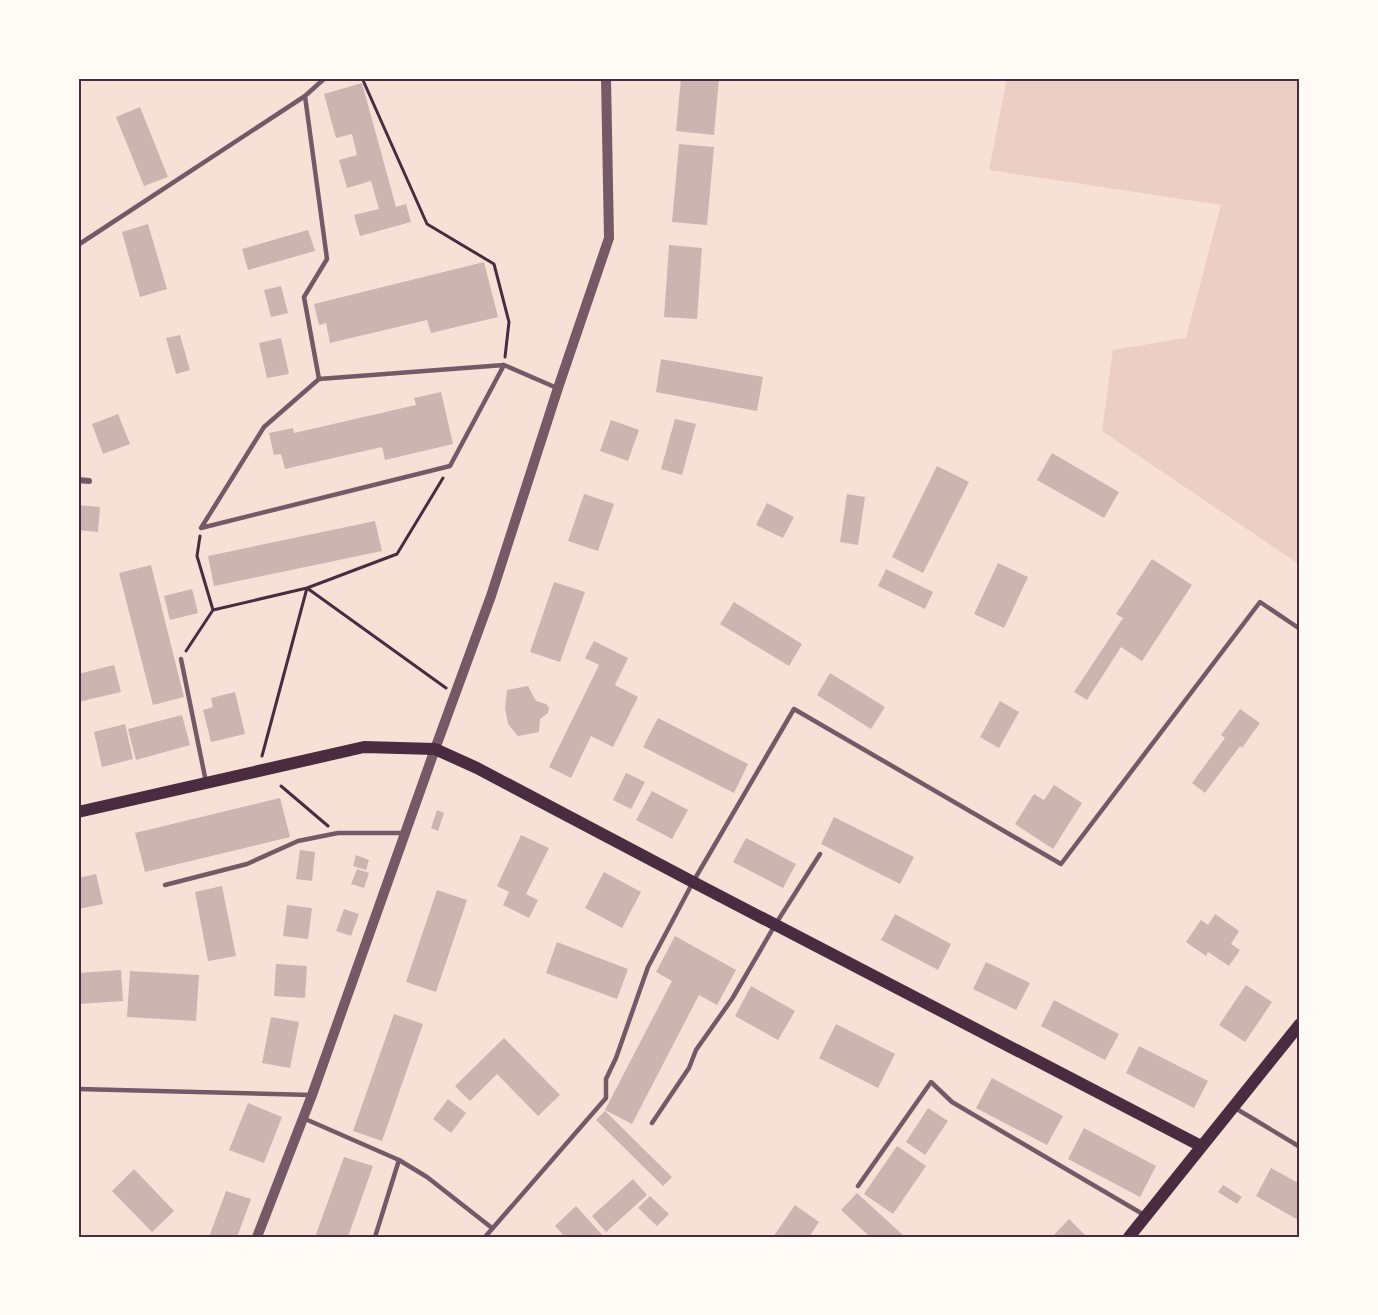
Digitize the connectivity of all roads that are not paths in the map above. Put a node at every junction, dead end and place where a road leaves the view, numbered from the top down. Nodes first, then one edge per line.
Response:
1 (325, 78) edge
2 (606, 78) edge
3 (304, 96) junction
4 (78, 245) edge
5 (504, 365) junction
6 (319, 379) junction
7 (558, 388) junction
8 (78, 480) edge
9 (88, 481) dead end
10 (1300, 629) edge
11 (181, 659) road end
12 (435, 749) junction
13 (206, 783) junction
14 (78, 812) edge
15 (405, 833) junction
16 (820, 854) dead end
17 (693, 882) junction
18 (165, 885) dead end
19 (775, 925) junction
20 (1300, 1024) edge
21 (78, 1089) edge
22 (312, 1095) junction
23 (1233, 1107) junction
24 (303, 1118) junction
25 (652, 1123) dead end
26 (1201, 1146) junction
27 (1300, 1147) edge
28 (399, 1161) junction
29 (858, 1186) dead end
30 (1146, 1216) junction
31 (492, 1228) junction
32 (257, 1237) edge
33 (375, 1237) edge
34 (485, 1237) edge
35 (1129, 1237) edge

1 - 3 lane
2 - 7 street
3 - 4 lane
3 - 6 lane
5 - 6 lane
5 - 6 lane
5 - 7 lane
7 - 12 street
8 - 9 street
10 - 17 lane
11 - 13 lane
12 - 13 main road
12 - 15 street
12 - 17 main road
13 - 14 main road
15 - 18 lane
15 - 22 street
16 - 19 lane
17 - 19 main road
17 - 31 lane
19 - 25 lane
19 - 26 main road
20 - 23 main road
21 - 22 lane
22 - 24 street
23 - 26 main road
23 - 27 lane
24 - 28 lane
24 - 32 street
26 - 30 main road
28 - 31 lane
28 - 33 lane
29 - 30 lane
30 - 35 main road
31 - 34 lane

